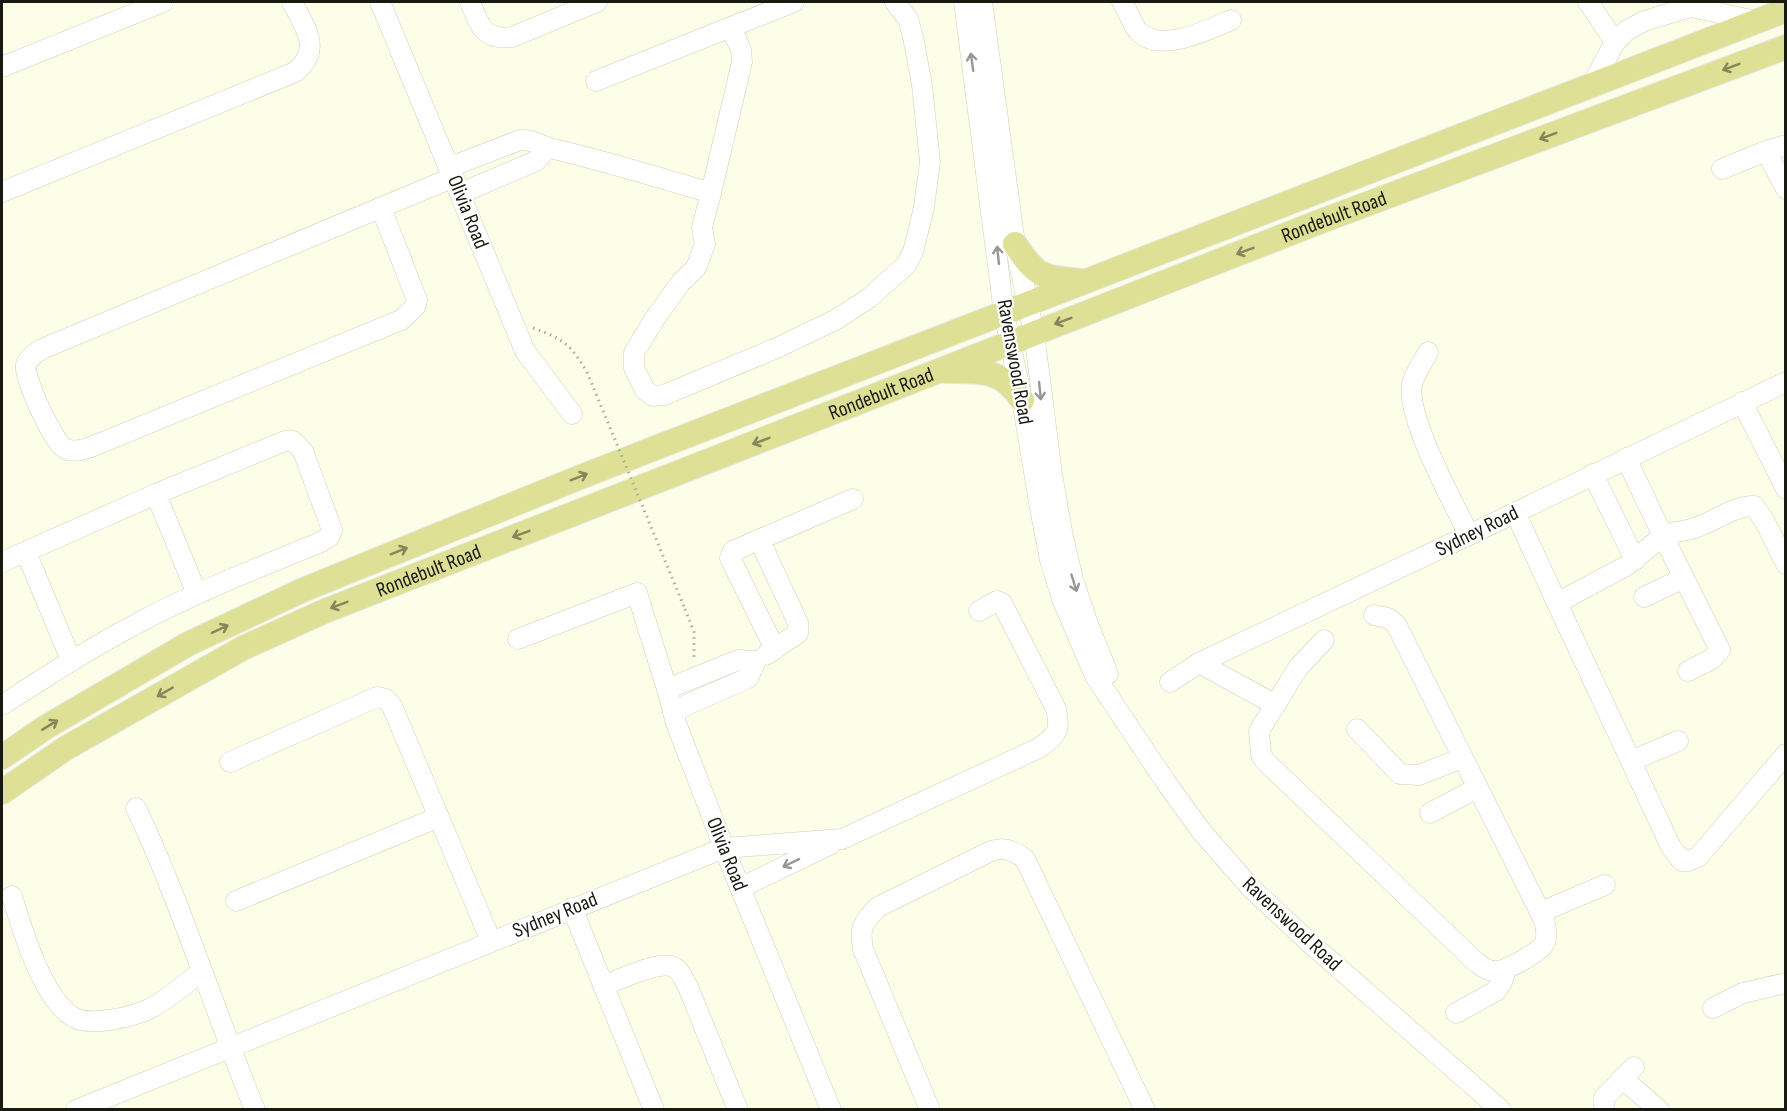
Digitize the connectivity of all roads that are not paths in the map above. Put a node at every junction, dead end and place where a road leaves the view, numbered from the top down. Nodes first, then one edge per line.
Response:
1 (163, 2) edge
2 (292, 2) edge
3 (380, 2) edge
4 (470, 2) edge
5 (597, 2) edge
6 (794, 2) edge
7 (895, 2) edge
8 (964, 2) edge
9 (981, 2) edge
10 (1122, 2) edge
11 (1588, 2) edge
12 (1690, 4) edge
13 (1785, 10) edge
14 (1231, 20) dead end
15 (1756, 21) junction
16 (731, 27) junction
17 (1615, 42) junction
18 (1785, 47) edge
19 (2, 68) edge
20 (596, 81) dead end
21 (1592, 85) junction
22 (1785, 145) edge
23 (548, 148) junction
24 (1766, 152) junction
25 (472, 159) junction
26 (1722, 169) dead end
27 (455, 179) junction
28 (481, 184) junction
29 (1785, 189) edge
30 (2, 192) edge
31 (711, 193) junction
32 (381, 208) junction
33 (1015, 244) junction
34 (1087, 281) junction
35 (1027, 305) junction
36 (1004, 314) junction
37 (1034, 333) junction
38 (1010, 342) junction
39 (1428, 352) dead end
40 (935, 371) junction
41 (1785, 381) edge
42 (1022, 400) junction
43 (1742, 402) junction
44 (572, 414) dead end
45 (1626, 458) junction
46 (1593, 474) junction
47 (1785, 489) edge
48 (156, 494) junction
49 (853, 498) dead end
50 (1521, 525) dead end
51 (1469, 535) junction
52 (1663, 536) junction
53 (759, 540) junction
54 (26, 552) junction
55 (1635, 560) junction
56 (2, 562) edge
57 (1785, 564) edge
58 (1684, 578) junction
59 (197, 594) junction
60 (1644, 597) dead end
61 (1557, 603) junction
62 (979, 611) dead end
63 (1374, 615) dead end
64 (518, 639) dead end
65 (1324, 640) dead end
66 (775, 649) junction
67 (71, 660) junction
68 (756, 661) junction
69 (1199, 663) junction
70 (1688, 671) dead end
71 (1170, 682) dead end
72 (668, 689) junction
73 (2, 705) edge
74 (1276, 705) junction
75 (1116, 708) junction
76 (673, 711) junction
77 (1357, 729) dead end
78 (1678, 741) dead end
79 (1785, 754) edge
80 (2, 757) edge
81 (1462, 758) junction
82 (1631, 761) junction
83 (230, 762) dead end
84 (1477, 788) junction
85 (2, 792) edge
86 (136, 808) dead end
87 (1430, 813) dead end
88 (439, 817) junction
89 (842, 839) junction
90 (724, 848) junction
91 (1605, 885) dead end
92 (740, 888) junction
93 (12, 896) dead end
94 (236, 901) dead end
95 (572, 908) junction
96 (1541, 912) junction
97 (491, 941) junction
98 (1507, 968) junction
99 (201, 972) junction
100 (1785, 983) edge
101 (603, 986) junction
102 (1713, 1008) dead end
103 (1456, 1013) dead end
104 (229, 1048) junction
105 (116, 1102) edge
106 (76, 1110) edge
107 (255, 1110) edge
108 (654, 1110) edge
109 (738, 1110) edge
110 (831, 1110) edge
111 (930, 1110) edge
112 (1145, 1110) edge
113 (1501, 1110) edge
114 (1604, 1110) edge
115 (1659, 1110) edge

1 - 19 street
2 - 30 street
3 - 27 street, Olivia Road
4 - 5 street
6 - 16 street
7 - 31 street
36 -> 8 street, Ravenswood Road
9 - 33 street, Ravenswood Road
10 - 14 street
11 - 17 street
12 - 15 street
12 - 17 street
13 - 15 main road, Rondebult Road
15 - 21 main road, Rondebult Road
16 - 20 street
16 - 31 street
17 - 21 street
18 -> 37 main road, Rondebult Road
21 - 34 main road, Rondebult Road
22 - 24 street
23 - 25 street
23 - 28 street
23 - 31 street
24 - 26 street
24 - 29 street
25 - 27 street
25 - 28 street
27 - 28 street
27 - 32 street
27 - 44 street, Olivia Road
32 - 32 street
33 - 34 main road
33 - 35 street, Ravenswood Road
34 - 35 main road, Rondebult Road
35 - 36 main road, Rondebult Road
35 - 37 street, Ravenswood Road
36 - 38 street, Ravenswood Road
80 -> 36 main road, Rondebult Road
37 - 38 main road, Rondebult Road
37 -> 75 street, Ravenswood Road
38 - 40 main road, Rondebult Road
38 - 42 street, Ravenswood Road
39 - 51 street
40 - 42 main road
40 -> 85 main road, Rondebult Road
41 - 43 street, Sydney Road
42 - 75 street, Ravenswood Road
43 - 45 street, Sydney Road
43 - 47 street
45 - 46 street, Sydney Road
45 - 52 street
46 - 51 street, Sydney Road
46 - 55 street
48 - 54 street
48 - 59 street
48 - 59 street
49 - 53 street
50 - 61 street
51 - 69 street, Sydney Road
52 - 55 street
52 - 57 street
52 - 58 street
53 - 66 street
53 - 66 street
54 - 56 street
54 - 67 street
55 - 61 street
58 - 60 street
58 - 70 street
59 - 67 street
61 - 82 street
62 - 89 street, Sydney Road
63 - 81 street
64 - 72 street, Olivia Road
65 - 74 street
66 - 68 street
67 - 73 street
68 - 72 street
68 - 76 street
69 - 71 street, Sydney Road
69 - 74 street
72 - 76 street, Olivia Road
74 - 98 street
75 - 113 street, Ravenswood Road
76 - 90 street, Olivia Road
77 - 81 street
78 - 82 street
79 - 82 street
81 - 84 street
83 - 88 street
84 - 87 street
84 - 96 street
86 - 99 street
88 - 94 street
88 - 97 street
89 - 90 street, Sydney Road
89 -> 92 street
90 - 92 street, Olivia Road
90 - 95 street, Sydney Road
91 - 96 street
92 - 110 street, Olivia Road
93 - 99 street
95 - 97 street, Sydney Road
95 - 101 street
96 - 98 street
97 - 104 street, Sydney Road
98 - 103 street
99 - 104 street
100 - 102 street
101 - 108 street
101 - 109 street
104 - 105 street, Sydney Road
104 - 107 street
105 - 106 street, Sydney Road
111 - 112 street
114 - 115 street

